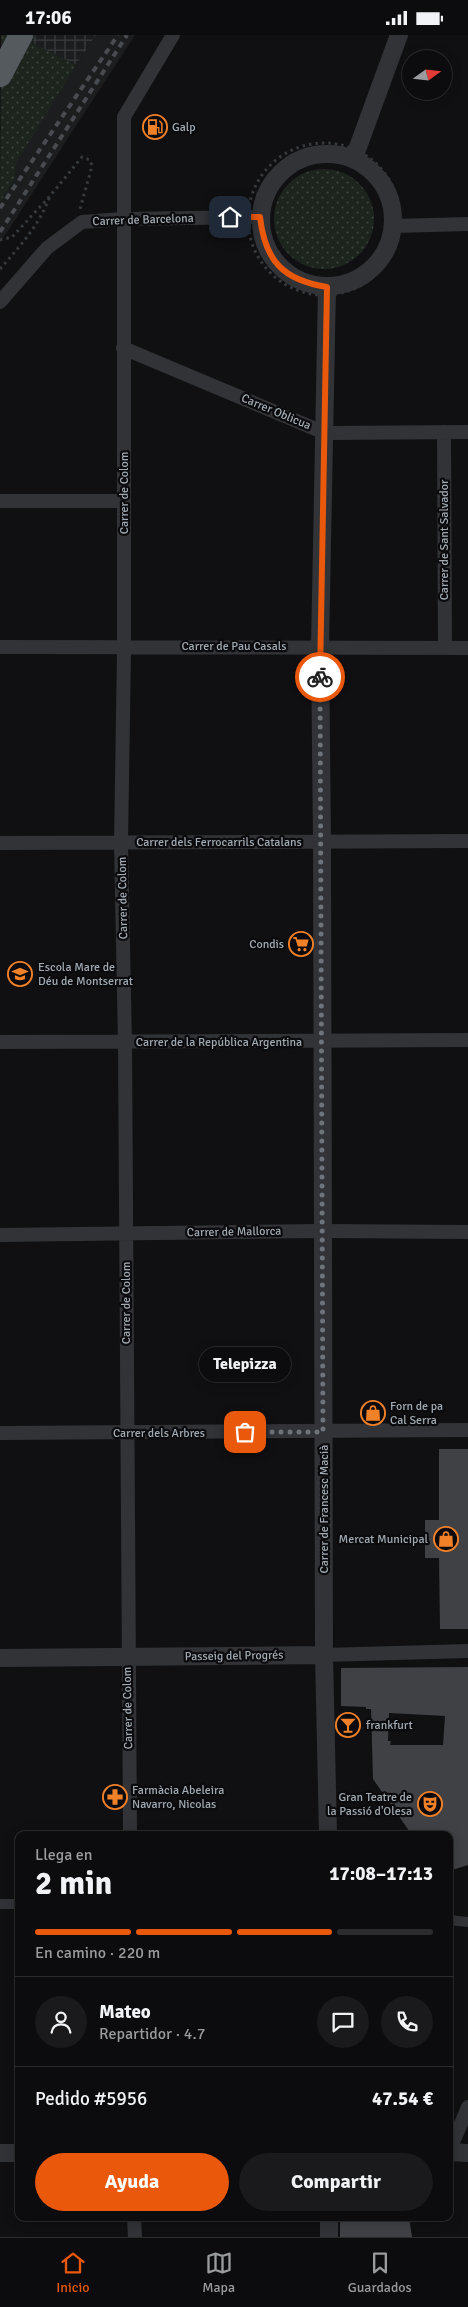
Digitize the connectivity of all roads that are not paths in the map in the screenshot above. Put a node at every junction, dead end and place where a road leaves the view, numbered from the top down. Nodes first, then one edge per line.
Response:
1 (21, 35) edge
2 (173, 35) edge
3 (399, 35) edge
4 (0, 75) edge
5 (354, 159) junction
6 (123, 219) junction
7 (252, 221) junction
8 (468, 224) edge
9 (393, 225) junction
10 (327, 287) junction
11 (0, 302) edge
12 (123, 348) junction
13 (444, 432) junction
14 (468, 432) edge
15 (325, 433) junction
16 (0, 501) edge
17 (124, 501) junction
18 (124, 646) junction
19 (0, 647) edge
20 (320, 647) junction
21 (445, 648) junction
22 (468, 648) edge
23 (468, 841) edge
24 (322, 842) junction
25 (0, 843) edge
26 (122, 843) junction
27 (468, 1041) edge
28 (0, 1042) edge
29 (323, 1042) junction
30 (126, 1043) junction
31 (323, 1231) junction
32 (468, 1232) edge
33 (126, 1233) junction
34 (0, 1235) edge
35 (468, 1430) edge
36 (323, 1432) junction
37 (0, 1433) edge
38 (126, 1433) junction
39 (468, 1651) edge
40 (324, 1655) junction
41 (127, 1657) junction
42 (0, 1658) edge
43 (130, 1831) edge
44 (328, 1831) edge
45 (0, 1904) edge
46 (15, 1904) edge
47 (453, 1920) edge
48 (468, 1921) edge
49 (468, 2107) edge
50 (453, 2143) edge
51 (453, 2152) edge
52 (0, 2153) edge
53 (15, 2153) edge
54 (468, 2153) edge
55 (134, 2221) edge
56 (329, 2221) edge
57 (135, 2237) edge
58 (329, 2237) edge

1 - 4 highway
2 - 6 street, Carrer de Colom
3 - 5 street
5 - 7 street
5 - 9 street
6 - 7 street, Carrer de Barcelona
6 - 11 street, Carrer de Barcelona
6 - 12 street, Carrer de Colom
7 - 10 street
8 - 9 street
9 - 10 street
10 - 15 street, Carrer de Francesc Macià
12 - 15 street, Carrer Oblicua
12 - 17 street, Carrer de Colom
13 - 14 street, Carrer Oblicua
13 - 15 street, Carrer Oblicua
13 - 21 street, Carrer de Sant Salvador
15 - 20 street, Carrer de Francesc Macià
16 - 17 street
17 - 18 street, Carrer de Colom
18 - 19 street, Carrer de Pau Casals
18 - 20 street, Carrer de Pau Casals
18 - 26 street, Carrer de Colom
20 - 21 street, Carrer de Pau Casals
20 - 24 street, Carrer de Francesc Macià
21 - 22 street, Carrer de Pau Casals
23 - 24 street, Carrer dels Ferrocarrils Catalans
24 - 26 street, Carrer dels Ferrocarrils Catalans
24 - 29 street, Carrer de Francesc Macià
25 - 26 street, Carrer dels Ferrocarrils Catalans
26 - 30 street, Carrer de Colom
27 - 29 street, Carrer de la República Argentina
28 - 30 street, Carrer de la República Argentina
29 - 30 street, Carrer de la República Argentina
29 - 31 street, Carrer de Francesc Macià
30 - 33 street, Carrer de Colom
31 - 32 street, Carrer de Mallorca
31 - 33 street, Carrer de Mallorca
31 - 36 street, Carrer de Francesc Macià
33 - 34 street, Carrer de Mallorca
33 - 38 street, Carrer de Colom
35 - 36 street, Carrer dels Arbres
36 - 38 street, Carrer dels Arbres
36 - 40 street, Carrer de Francesc Macià
37 - 38 street, Carrer dels Arbres
38 - 41 street, Carrer de Colom
39 - 40 street, Passeig del Progrés
40 - 41 street, Passeig del Progrés
40 - 44 street, Carrer de Francesc Macià
41 - 42 street, Passeig del Progrés
41 - 43 street, Carrer de Colom
45 - 46 street
47 - 48 street
49 - 50 street
51 - 54 street
52 - 53 street
55 - 57 street
56 - 58 street

